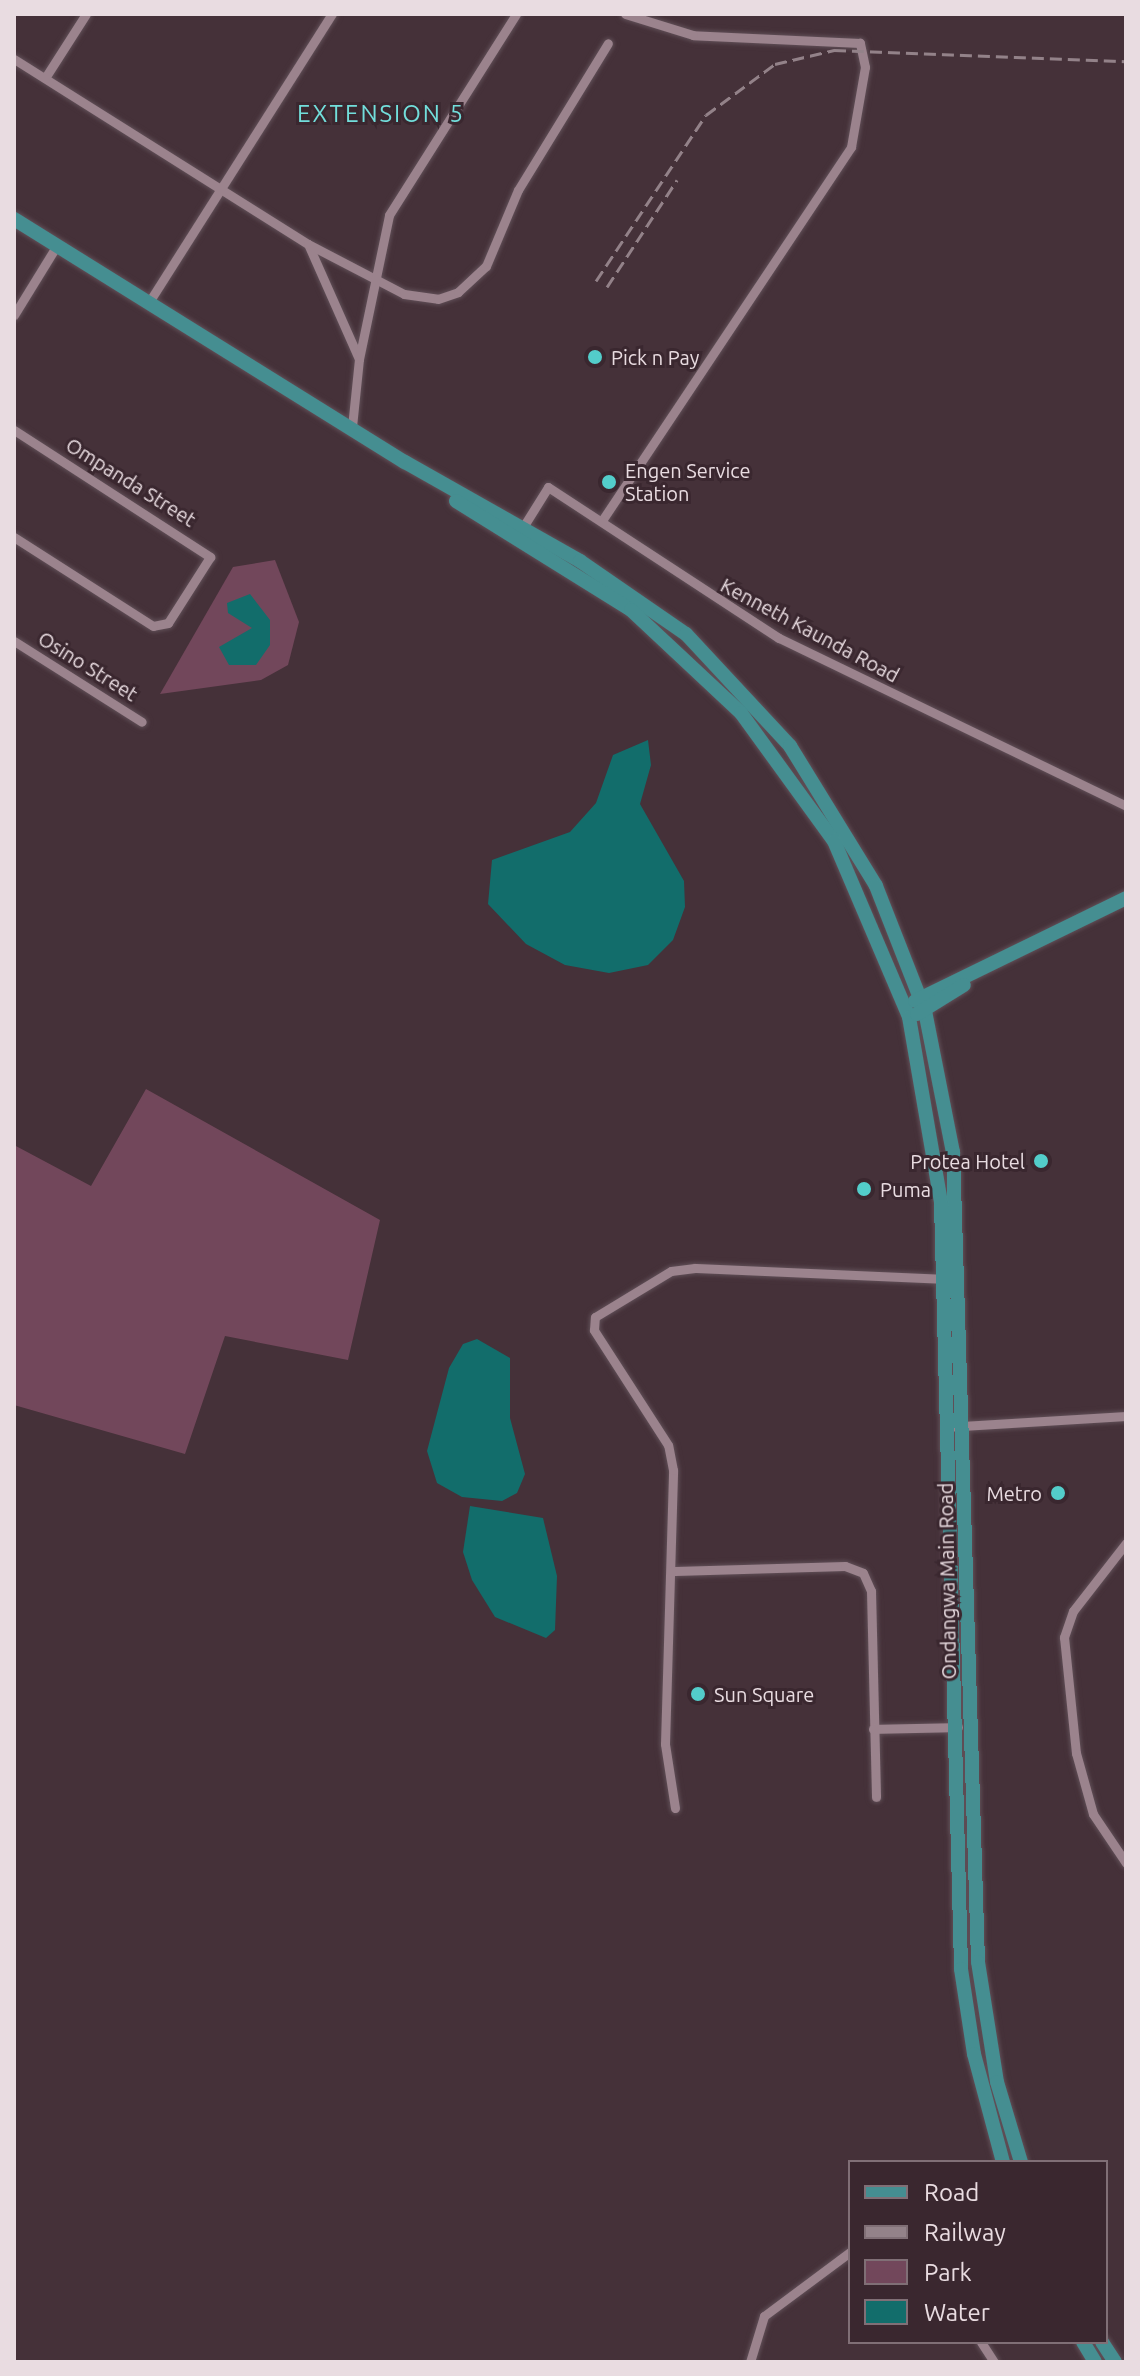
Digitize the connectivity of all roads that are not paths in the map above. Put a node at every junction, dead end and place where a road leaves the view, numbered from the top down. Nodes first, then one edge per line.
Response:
1 (86, 14) edge
2 (332, 14) edge
3 (516, 14) edge
4 (625, 14) edge
5 (608, 43) dead end
6 (14, 59) edge
7 (45, 78) junction
8 (222, 188) junction
9 (14, 219) edge
10 (308, 244) junction
11 (57, 245) junction
12 (376, 278) junction
13 (149, 302) junction
14 (14, 315) edge
15 (359, 359) junction
16 (352, 427) junction
17 (14, 430) edge
18 (603, 519) junction
19 (519, 533) junction
20 (14, 537) edge
21 (14, 641) edge
22 (142, 722) dead end
23 (1126, 806) edge
24 (1126, 898) edge
25 (923, 1005) junction
26 (907, 1012) junction
27 (942, 1279) junction
28 (959, 1279) junction
29 (1126, 1416) edge
30 (964, 1426) junction
31 (946, 1427) junction
32 (1126, 1543) edge
33 (675, 1571) junction
34 (952, 1727) junction
35 (971, 1727) junction
36 (873, 1729) junction
37 (876, 1797) dead end
38 (675, 1808) dead end
39 (1126, 1863) edge
40 (1003, 2160) edge
41 (1020, 2160) edge
42 (848, 2253) edge
43 (982, 2344) edge
44 (1084, 2344) edge
45 (750, 2362) edge
46 (994, 2362) edge
47 (1095, 2362) edge

1 - 7 street
2 - 8 street
3 - 12 street
4 - 18 street
5 - 12 street
6 - 7 street
7 - 8 street
8 - 10 street
8 - 13 street
9 - 11 main road
10 - 12 street
10 - 15 street
11 - 13 main road
11 - 14 street
12 - 15 street
13 - 16 main road
15 - 16 street
16 - 19 main road
17 - 20 street, Ompanda Street
18 - 19 street, Kenneth Kaunda Road
18 - 23 street, Kenneth Kaunda Road
19 - 25 main road, Ondangwa Main Road
19 - 26 main road, Ondangwa Main Road
21 - 22 street, Osino Street
24 - 25 main road
25 - 26 main road
25 - 28 main road, Ondangwa Main Road
26 - 27 main road, Ondangwa Main Road
27 - 28 street
27 - 31 main road, Ondangwa Main Road
27 - 33 street
28 - 30 main road, Ondangwa Main Road
29 - 30 street
30 - 31 street
30 - 35 main road, Ondangwa Main Road
31 - 34 main road, Ondangwa Main Road
32 - 39 street
33 - 36 street
33 - 38 street
34 - 35 street
34 - 36 street
34 - 40 main road, Ondangwa Main Road
35 - 41 main road, Ondangwa Main Road
36 - 37 street
42 - 45 street
43 - 46 street
44 - 47 main road

